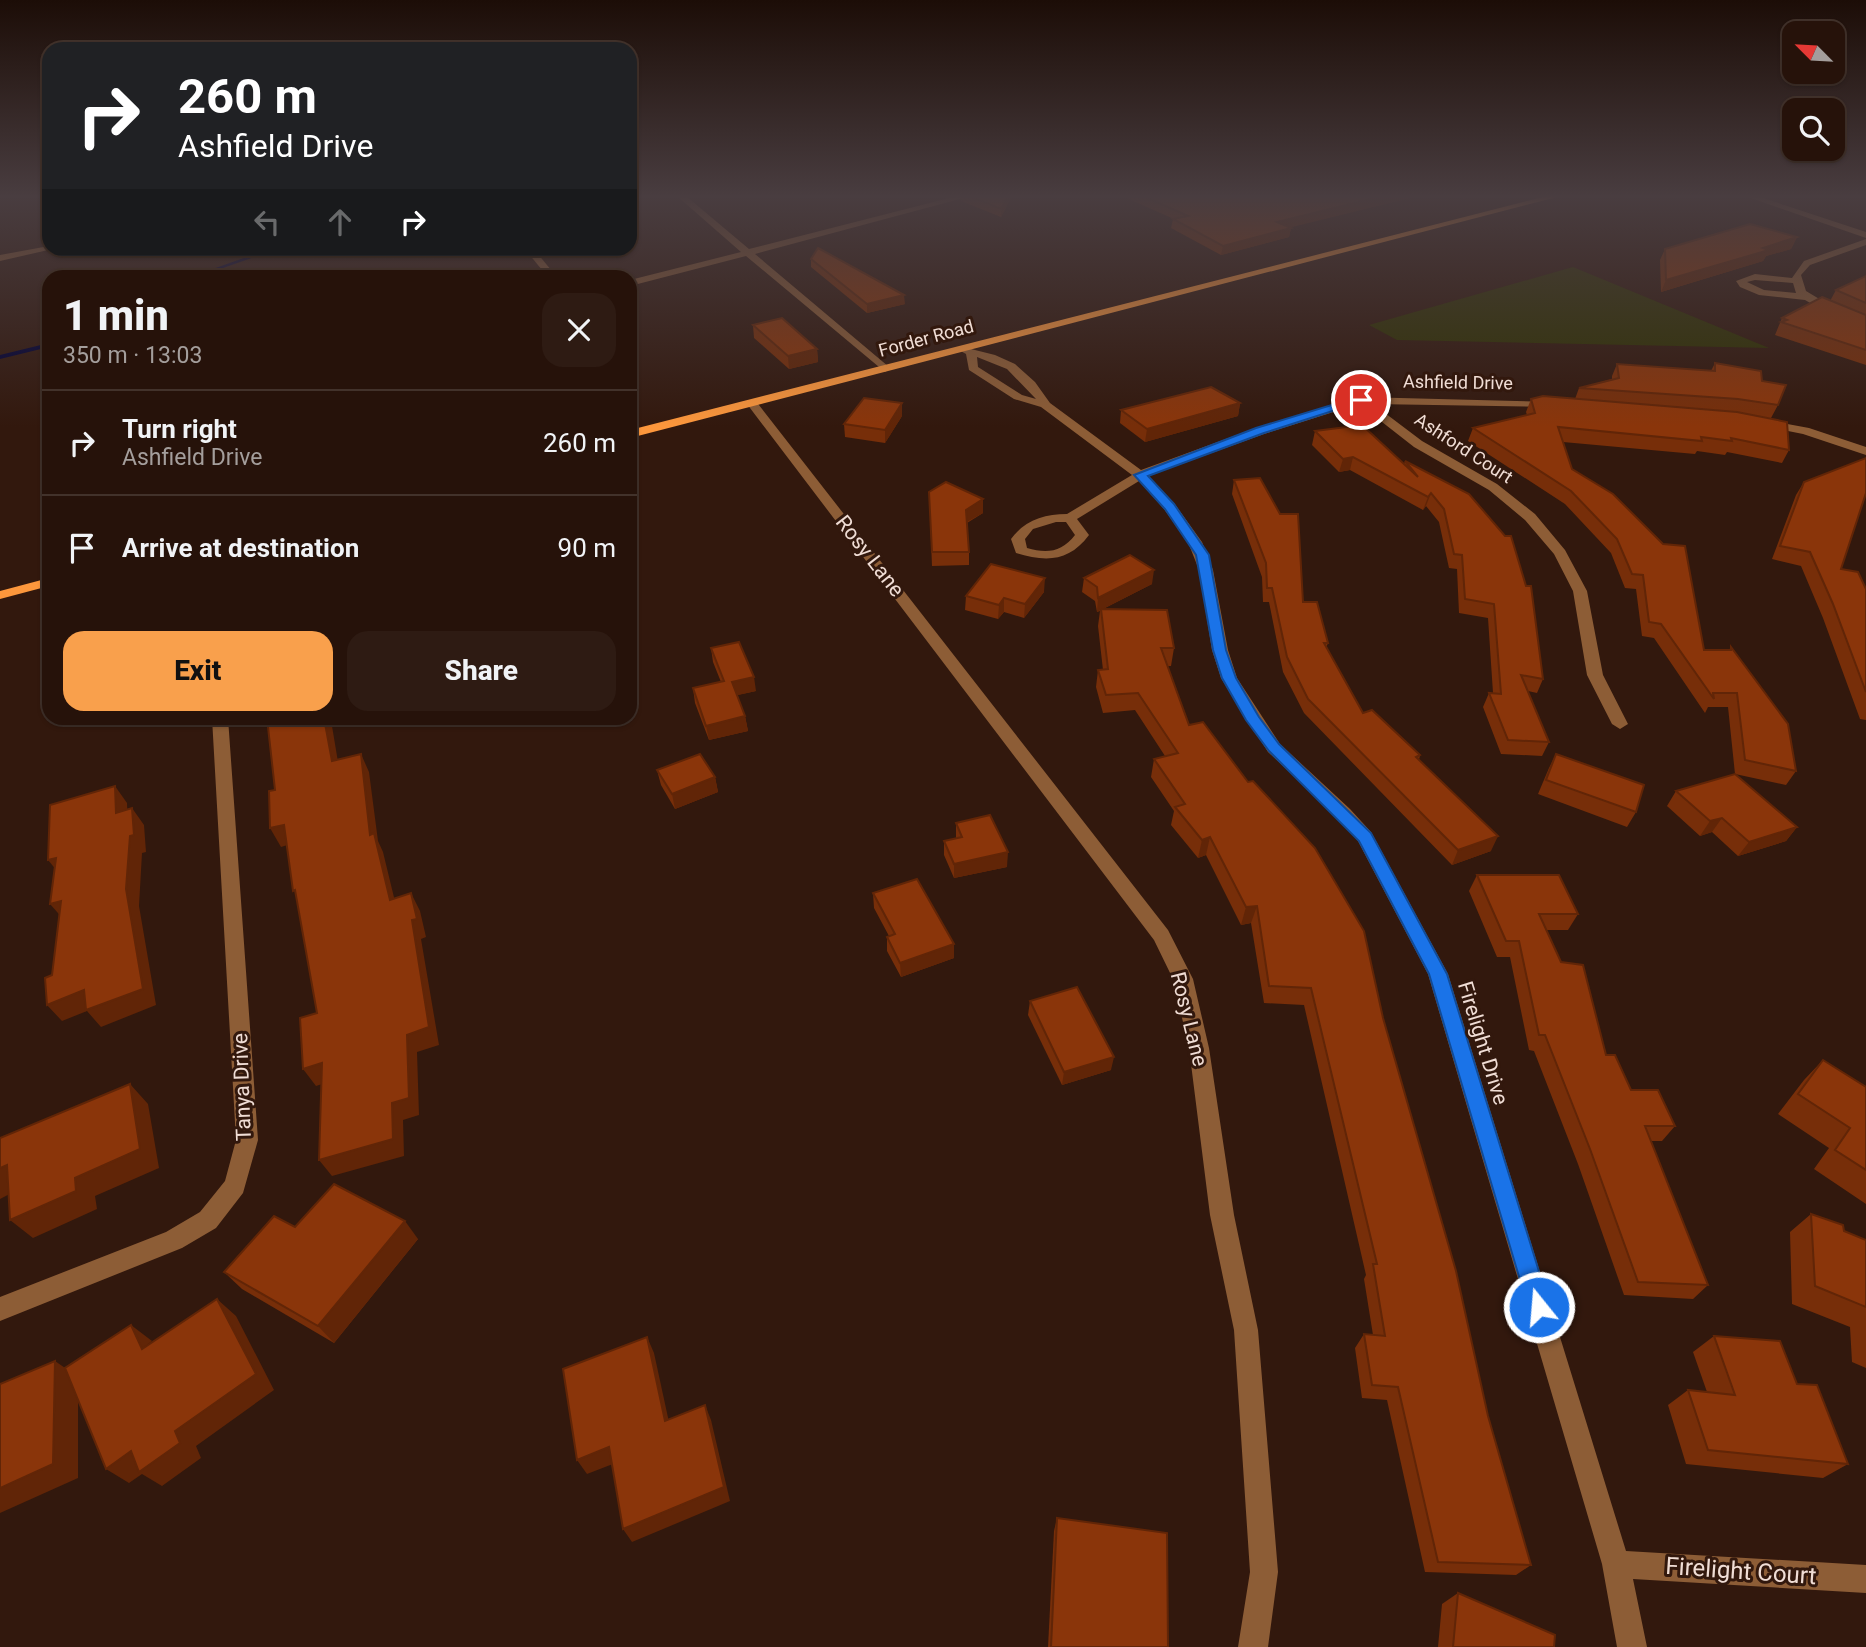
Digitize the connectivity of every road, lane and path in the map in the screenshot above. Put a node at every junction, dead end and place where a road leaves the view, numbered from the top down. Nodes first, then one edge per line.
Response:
1 (673, 273) edge
2 (773, 273) edge
3 (1264, 273) edge
4 (1798, 273) edge
5 (1798, 281) junction
6 (637, 282) edge
7 (1808, 297) junction
8 (1866, 326) edge
9 (967, 351) junction
10 (885, 369) junction
11 (1361, 400) junction
12 (751, 402) junction
13 (1570, 405) edge
14 (1755, 422) edge
15 (637, 432) edge
16 (1866, 451) edge
17 (1140, 475) junction
18 (1070, 519) dead end
19 (42, 584) edge
20 (0, 595) edge
21 (1620, 723) dead end
22 (220, 725) edge
23 (0, 1309) edge
24 (1616, 1564) junction
25 (1866, 1580) edge
26 (1254, 1647) edge
27 (1632, 1647) edge

1 - 6 street
2 - 10 street
3 - 9 main road, Forder Road
4 - 5 street
5 - 7 street
5 - 7 street
7 - 8 street
9 - 10 main road, Forder Road
9 - 17 street, Firelight Drive
10 - 12 main road, Forder Road
11 - 13 street, Ashfield Drive
11 - 17 street, Ashfield Drive
11 - 21 street, Ashford Court
12 - 15 main road, Forder Road
12 - 26 street, Rosy Lane
14 - 16 street
17 - 18 street, Ashfield Drive
17 - 24 street, Firelight Drive
19 - 20 main road
22 - 23 street, Tanya Drive
24 - 25 street, Firelight Court
24 - 27 street, Firelight Drive

